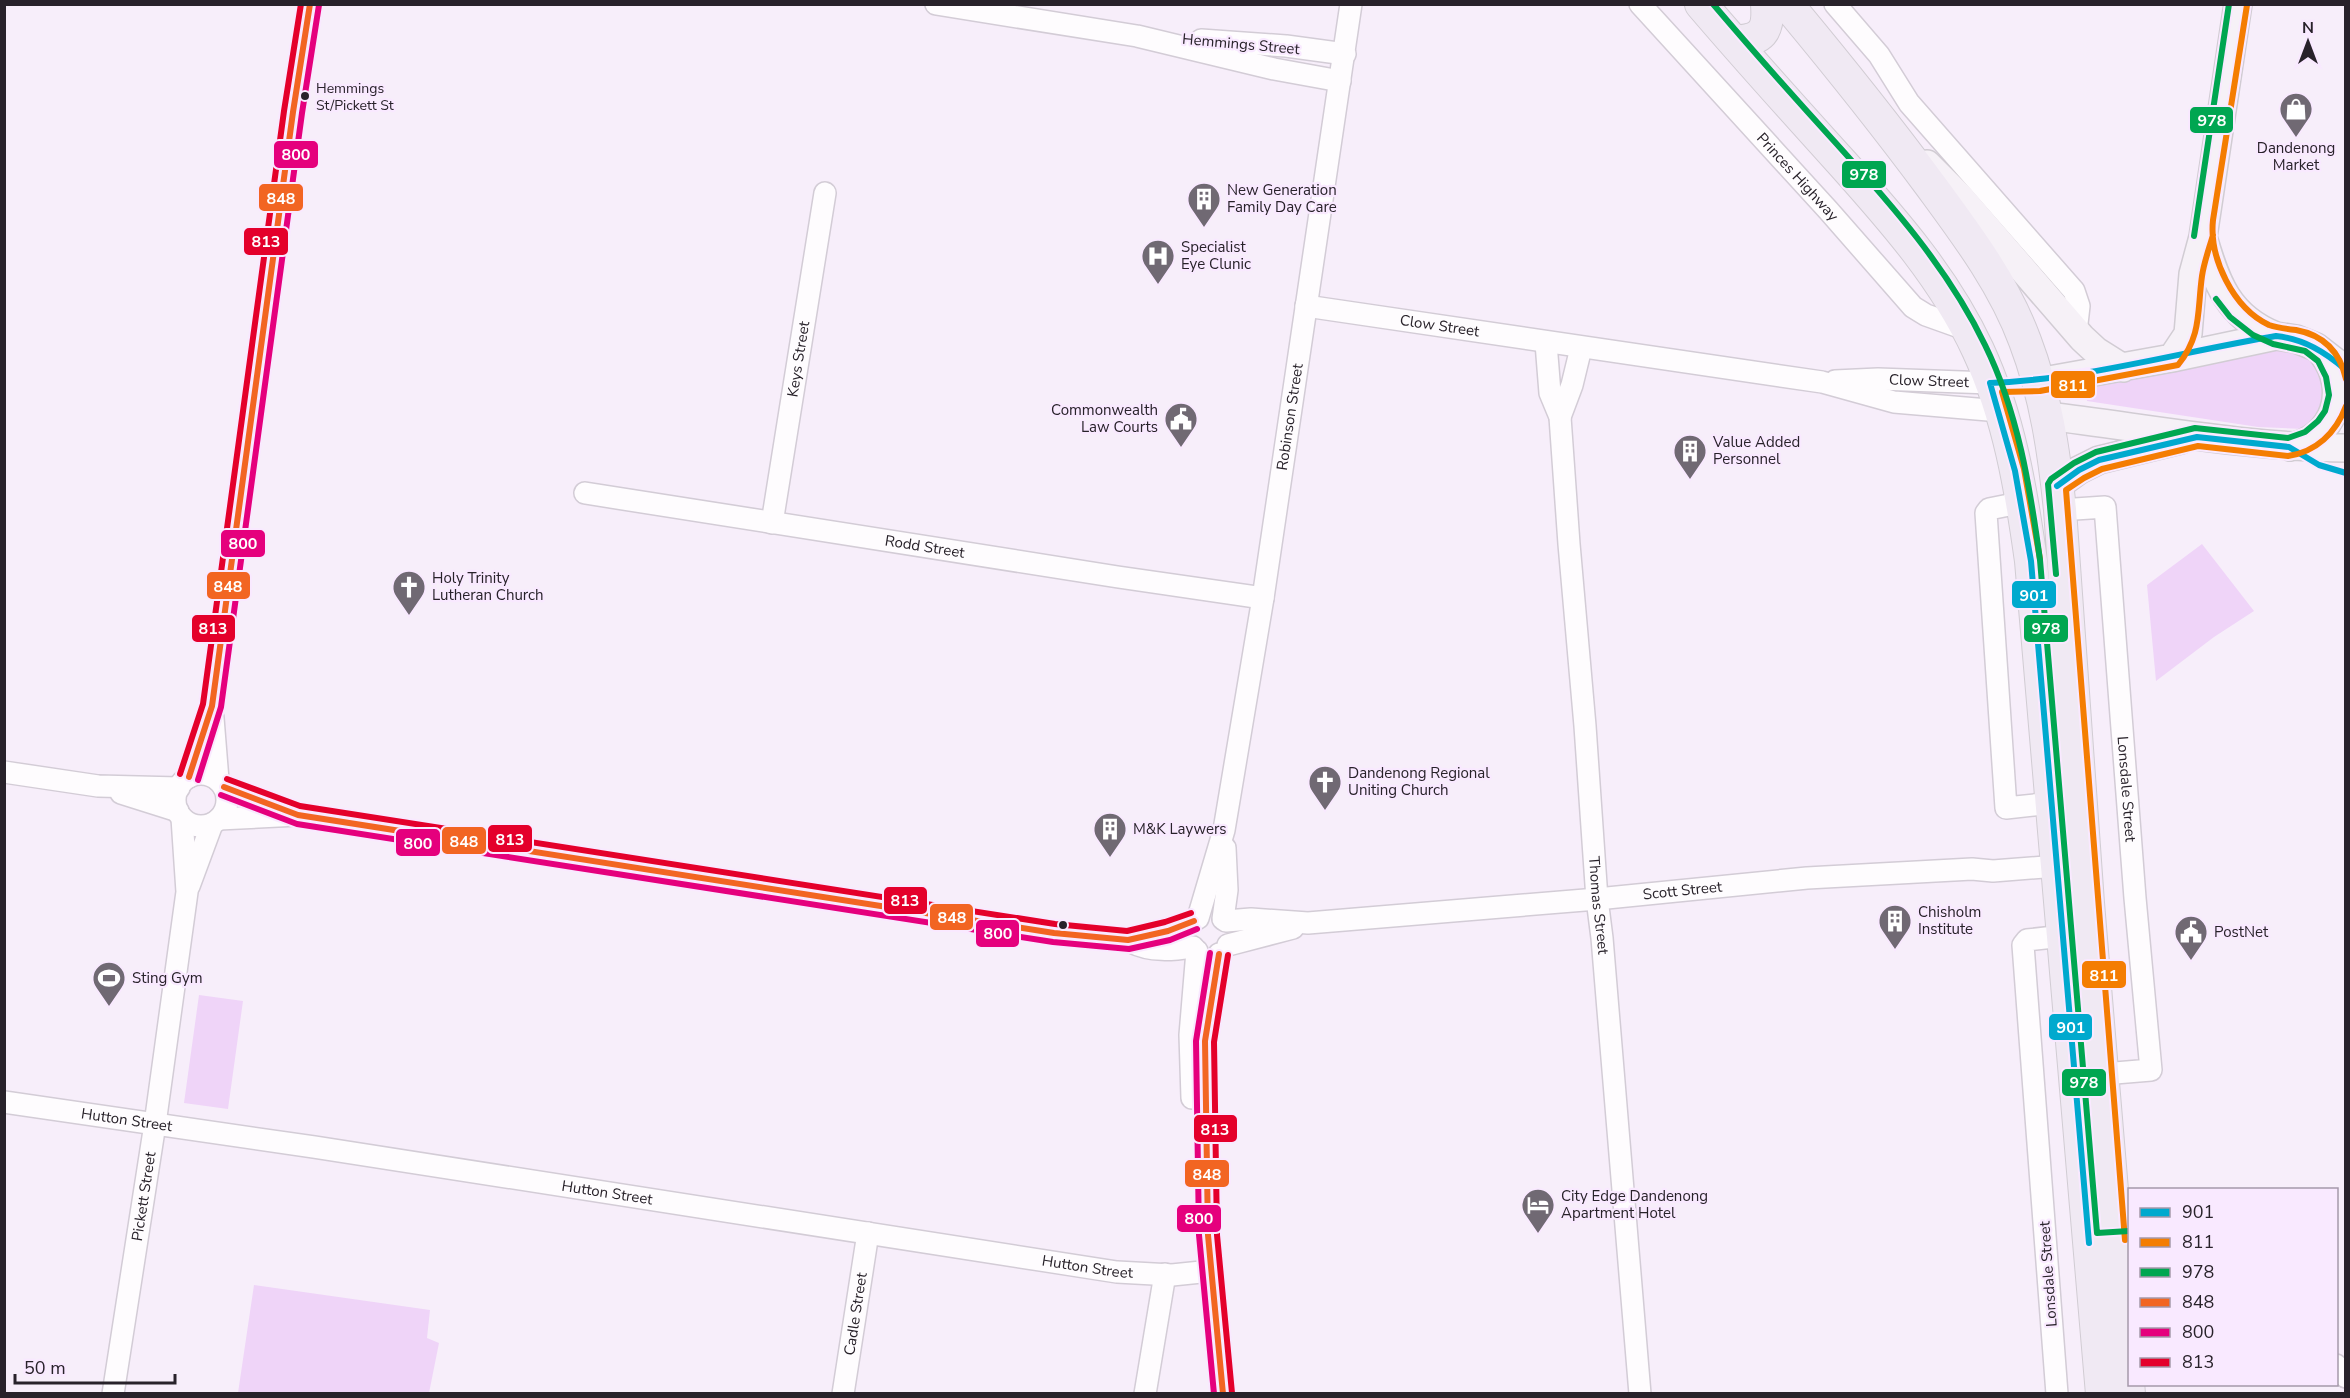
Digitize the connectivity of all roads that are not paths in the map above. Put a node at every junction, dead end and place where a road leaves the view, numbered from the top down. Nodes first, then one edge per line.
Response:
1 (310, 4) edge
2 (936, 4) edge
3 (1351, 4) edge
4 (1640, 4) edge
5 (1701, 4) edge
6 (1767, 4) edge
7 (1787, 4) edge
8 (1835, 4) edge
9 (2238, 4) edge
10 (1137, 36) junction
11 (1734, 42) junction
12 (1345, 54) junction
13 (1340, 81) junction
14 (1889, 129) junction
15 (825, 193) dead end
16 (2203, 237) junction
17 (1306, 306) junction
18 (1968, 330) junction
19 (2076, 332) junction
20 (2276, 336) junction
21 (1546, 343) junction
22 (2316, 347) junction
23 (1581, 348) junction
24 (2172, 358) junction
25 (2123, 368) junction
26 (2346, 370) edge
27 (1822, 382) junction
28 (2038, 382) junction
29 (1995, 397) junction
30 (2048, 416) junction
31 (1560, 417) junction
32 (2197, 437) junction
33 (2289, 447) junction
34 (2346, 448) edge
35 (585, 493) dead end
36 (2021, 494) junction
37 (2059, 498) junction
38 (772, 523) junction
39 (1263, 598) junction
40 (213, 706) junction
41 (4, 772) edge
42 (184, 783) junction
43 (221, 784) junction
44 (98, 786) junction
45 (2052, 803) junction
46 (180, 814) junction
47 (298, 815) junction
48 (216, 821) junction
49 (1224, 830) junction
50 (2057, 866) junction
51 (187, 892) junction
52 (1597, 899) junction
53 (1196, 920) junction
54 (1225, 920) junction
55 (1308, 923) junction
56 (2063, 936) junction
57 (1128, 940) junction
58 (1195, 949) junction
59 (1224, 950) junction
60 (2103, 1074) junction
61 (4, 1102) edge
62 (155, 1124) junction
63 (868, 1233) junction
64 (1208, 1235) junction
65 (2112, 1241) edge
66 (1211, 1271) junction
67 (1165, 1274) junction
68 (113, 1394) edge
69 (843, 1394) edge
70 (1145, 1394) edge
71 (1223, 1394) edge
72 (1640, 1394) edge
73 (2057, 1394) edge
74 (2102, 1394) edge
75 (2128, 1394) edge

1 - 40 street
2 - 10 street, Hemmings Street
3 - 12 street, Robinson Street
4 - 18 street, Princes Highway
5 - 11 highway
6 - 11 highway
7 - 14 highway
8 - 19 street
9 - 16 main road
10 - 12 street, Hemmings Street
10 - 13 street, Hemmings Street
11 - 18 highway
12 - 13 street, Robinson Street
13 - 17 street, Robinson Street
14 - 19 main road
14 - 28 highway
15 - 38 street, Keys Street
16 - 20 main road
16 - 24 main road
17 - 21 street, Clow Street
17 - 39 street, Robinson Street
18 - 29 highway
19 - 25 main road
20 - 22 main road, Clow Street
20 - 24 main road, Clow Street
21 - 23 street, Clow Street
21 - 31 street, Thomas Street
22 - 26 main road, Clow Street
22 - 33 main road
23 - 27 street, Clow Street
23 - 31 street, Thomas Street
24 - 25 main road, Clow Street
25 - 28 main road, Clow Street
27 - 29 street, Clow Street
27 - 29 street, Clow Street
28 - 29 highway, Clow Street
28 - 30 highway
29 - 30 highway, Clow Street
29 - 36 highway
30 - 32 main road, Clow Street
30 - 37 highway
31 - 52 street, Thomas Street
32 - 33 main road, Clow Street
32 - 37 main road
33 - 34 main road, Clow Street
35 - 38 street, Rodd Street
36 - 45 highway
36 - 45 street
37 - 60 highway
37 - 60 street, Lonsdale Street
38 - 39 street, Rodd Street
39 - 49 street, Robinson Street
40 - 42 street
40 - 43 street
41 - 44 street
42 - 43 street
42 - 44 street
42 - 46 street
43 - 47 street
43 - 48 street
44 - 46 street
45 - 50 highway
46 - 48 street
46 - 51 street, Pickett Street
47 - 48 street
47 - 57 street
48 - 51 street, Pickett Street
49 - 53 street, Robinson Street
49 - 54 street, Robinson Street
50 - 52 street, Scott Street
50 - 56 highway
51 - 62 street, Pickett Street
52 - 55 street, Scott Street
52 - 72 street, Thomas Street
53 - 54 street
53 - 57 street
53 - 58 street
54 - 55 street, Scott Street
54 - 59 street
55 - 59 street, Scott Street
56 - 65 highway
56 - 73 street, Lonsdale Street
57 - 58 street
58 - 59 street
58 - 64 street
59 - 64 street
60 - 65 highway
61 - 62 street, Hutton Street
62 - 63 street, Hutton Street
62 - 68 street, Pickett Street
63 - 67 street, Hutton Street
63 - 69 street, Cadle Street
64 - 66 street
65 - 74 highway
65 - 75 highway
66 - 67 street, Hutton Street
66 - 71 street
67 - 70 street

